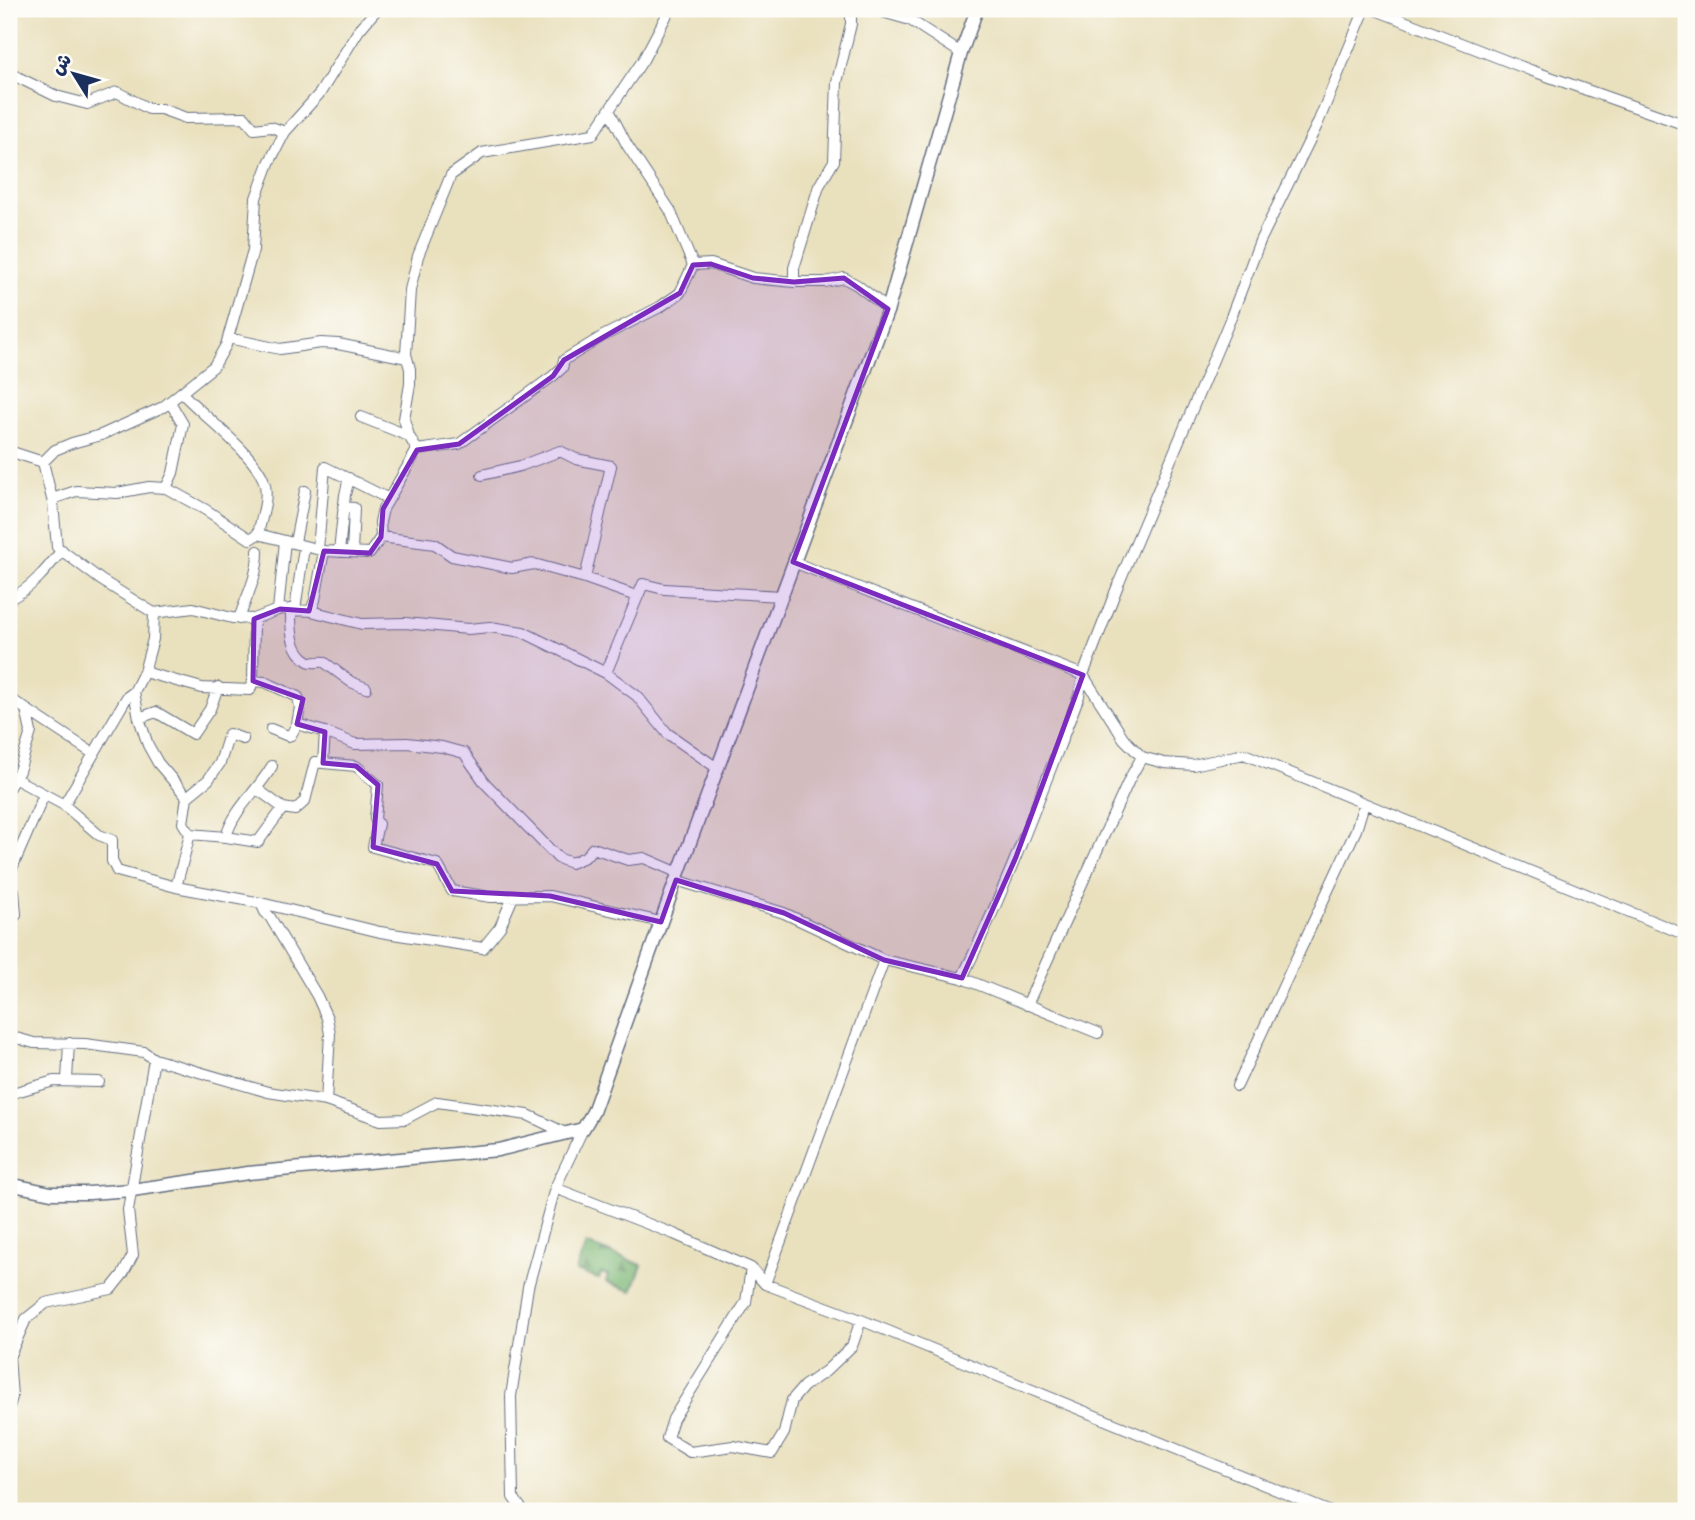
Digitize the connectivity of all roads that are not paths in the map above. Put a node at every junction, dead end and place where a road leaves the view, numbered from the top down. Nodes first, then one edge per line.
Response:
1 (377, 9) edge
2 (670, 9) edge
3 (851, 9) edge
4 (872, 9) edge
5 (977, 9) edge
6 (1365, 9) edge
7 (1373, 9) edge
8 (961, 53) junction
9 (9, 73) edge
10 (609, 110) junction
11 (1686, 125) edge
12 (285, 132) junction
13 (693, 265) junction
14 (794, 282) junction
15 (888, 309) junction
16 (228, 338) junction
17 (407, 359) junction
18 (182, 393) junction
19 (170, 402) junction
20 (361, 417) dead end
21 (409, 436) junction
22 (417, 450) junction
23 (9, 451) edge
24 (43, 462) junction
25 (482, 475) dead end
26 (349, 478) junction
27 (166, 488) junction
28 (305, 491) dead end
29 (52, 499) junction
30 (388, 499) junction
31 (343, 507) junction
32 (258, 534) junction
33 (381, 537) junction
34 (295, 543) junction
35 (62, 550) junction
36 (321, 550) junction
37 (258, 551) dead end
38 (339, 552) junction
39 (352, 552) junction
40 (793, 562) junction
41 (585, 578) junction
42 (636, 596) junction
43 (781, 596) junction
44 (9, 599) edge
45 (278, 610) junction
46 (293, 610) junction
47 (311, 611) junction
48 (154, 613) junction
49 (239, 619) junction
50 (254, 619) junction
51 (144, 672) junction
52 (606, 673) junction
53 (1083, 675) junction
54 (253, 681) junction
55 (219, 687) junction
56 (366, 688) dead end
57 (134, 692) junction
58 (9, 698) edge
59 (26, 709) junction
60 (139, 718) junction
61 (297, 724) junction
62 (271, 729) dead end
63 (325, 732) junction
64 (243, 739) dead end
65 (94, 754) junction
66 (1142, 757) junction
67 (323, 763) junction
68 (272, 766) dead end
69 (718, 768) junction
70 (12, 783) edge
71 (257, 789) junction
72 (44, 795) junction
73 (187, 797) junction
74 (1364, 804) junction
75 (64, 805) junction
76 (283, 808) junction
77 (190, 834) junction
78 (226, 837) junction
79 (9, 876) edge
80 (677, 876) junction
81 (9, 885) edge
82 (176, 887) junction
83 (513, 897) junction
84 (261, 903) junction
85 (16, 915) dead end
86 (662, 922) junction
87 (1686, 934) edge
88 (884, 960) junction
89 (962, 978) junction
90 (1027, 1005) junction
91 (1098, 1033) dead end
92 (9, 1036) edge
93 (69, 1043) junction
94 (155, 1059) junction
95 (67, 1080) junction
96 (99, 1082) dead end
97 (1237, 1086) dead end
98 (9, 1094) edge
99 (326, 1101) junction
100 (583, 1129) junction
101 (565, 1133) junction
102 (9, 1184) edge
103 (555, 1188) junction
104 (132, 1190) junction
105 (751, 1268) junction
106 (765, 1284) junction
107 (861, 1320) junction
108 (9, 1407) edge
109 (523, 1511) edge
110 (1328, 1511) edge

1 - 12 street
2 - 10 street
3 - 14 street
4 - 8 street
5 - 8 street
6 - 53 street
7 - 11 street
8 - 15 street
9 - 12 street
10 - 13 street
10 - 17 street
12 - 16 street
13 - 14 street
13 - 22 street
14 - 15 street
15 - 40 street
16 - 17 street
16 - 18 street
17 - 21 street
18 - 19 street
18 - 32 street
19 - 24 street
19 - 27 street
20 - 21 street
21 - 22 street
22 - 30 street
23 - 24 street
24 - 29 street
25 - 41 street
26 - 30 street
26 - 31 street
26 - 36 street
27 - 29 street
27 - 32 street
28 - 34 street
29 - 35 street
30 - 33 street
31 - 38 street
31 - 39 street
32 - 34 street
33 - 39 street
33 - 41 street
34 - 36 street
34 - 45 street
34 - 46 street
35 - 44 street
35 - 48 street
36 - 38 street
36 - 47 street
37 - 49 street
38 - 39 street
40 - 43 street
40 - 53 street
41 - 42 street
42 - 43 street
42 - 52 street
43 - 69 street
45 - 46 street
45 - 50 street
46 - 47 street
46 - 56 street
47 - 52 street
48 - 49 street
48 - 51 street
49 - 50 street
50 - 54 street
51 - 55 street
51 - 57 street
52 - 69 street
53 - 66 street
53 - 89 street
54 - 55 street
54 - 61 street
55 - 60 street
57 - 60 street
57 - 65 street
58 - 59 street
59 - 65 street
59 - 70 street
60 - 73 street
61 - 62 street
61 - 63 street
63 - 67 street
63 - 80 street
64 - 73 street
65 - 75 street
66 - 74 street
66 - 90 street
67 - 76 street
67 - 83 street
68 - 71 street
69 - 80 street
70 - 72 street
71 - 76 street
71 - 78 street
72 - 75 street
72 - 79 street
73 - 77 street
74 - 87 street
74 - 97 street
75 - 82 street
76 - 78 street
77 - 78 street
77 - 82 street
80 - 86 street
80 - 88 street
81 - 85 street
82 - 84 street
83 - 84 street
83 - 86 street
84 - 99 street
86 - 100 street
88 - 89 street
88 - 106 street
89 - 90 street
90 - 91 street
92 - 93 street
93 - 94 street
93 - 95 street
94 - 99 street
94 - 104 street
95 - 96 street
95 - 98 street
99 - 101 street
100 - 101 street
100 - 103 street
101 - 104 street
102 - 104 street
103 - 105 street
103 - 109 street
104 - 108 street
105 - 106 street
105 - 107 street
106 - 107 street
107 - 110 street

